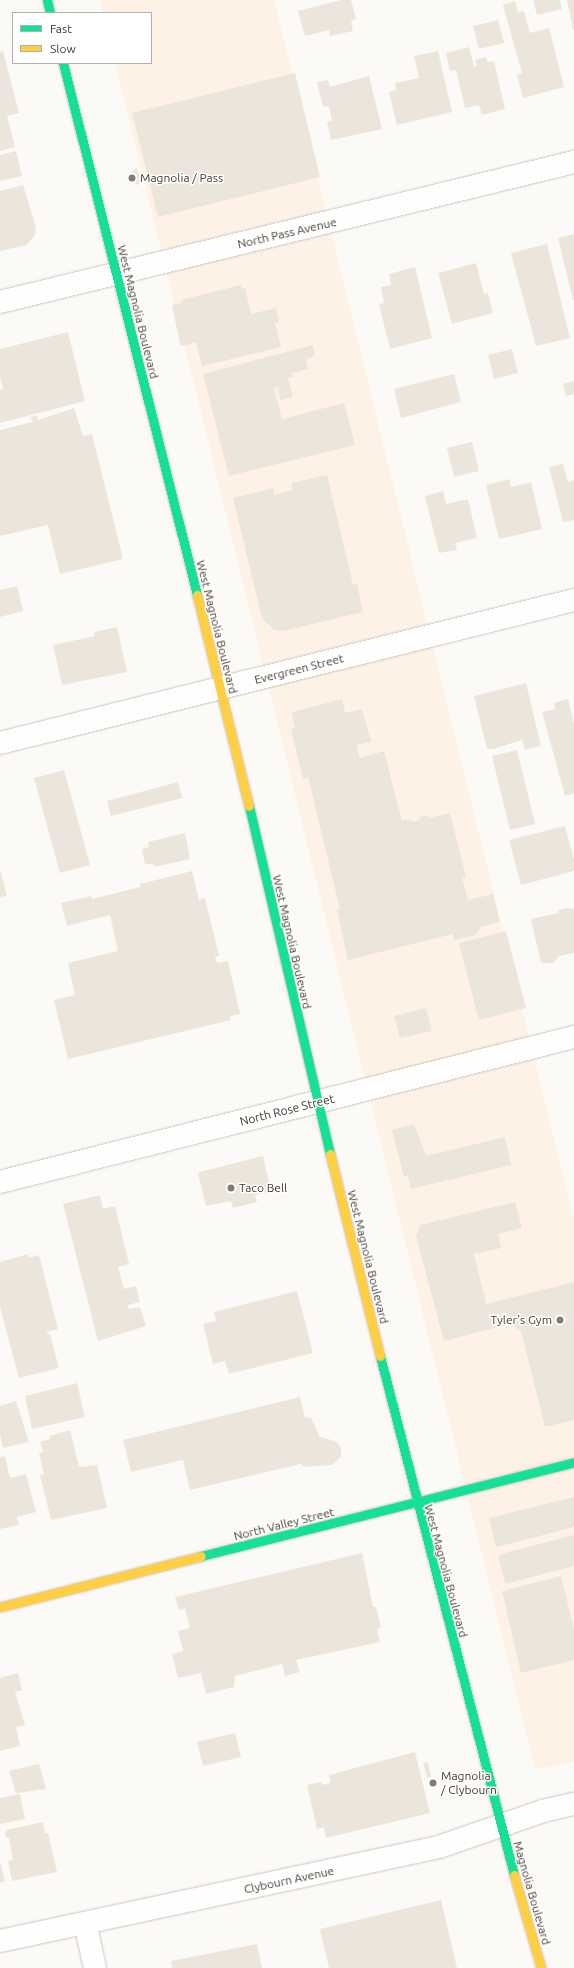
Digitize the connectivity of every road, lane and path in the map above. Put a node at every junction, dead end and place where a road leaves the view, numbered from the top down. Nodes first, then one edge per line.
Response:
1 (47, 0) edge
2 (50, 12) edge
3 (63, 64) edge
4 (574, 162) edge
5 (116, 273) junction
6 (0, 302) edge
7 (574, 600) edge
8 (219, 690) junction
9 (0, 743) edge
10 (574, 1037) edge
11 (317, 1103) junction
12 (0, 1182) edge
13 (574, 1462) edge
14 (416, 1503) junction
15 (0, 1607) edge
16 (574, 1804) edge
17 (500, 1826) junction
18 (85, 1923) junction
19 (0, 1941) edge
20 (95, 1968) edge
21 (541, 1968) edge

1 - 2 main road
3 - 5 main road, West Magnolia Boulevard
4 - 5 street, North Pass Avenue
5 - 6 street, North Pass Avenue
5 - 8 main road, West Magnolia Boulevard
7 - 8 street, Evergreen Street
8 - 9 street, Evergreen Street
8 - 11 main road, West Magnolia Boulevard
10 - 11 street, North Rose Street
11 - 12 street, North Rose Street
11 - 14 main road, West Magnolia Boulevard
13 - 14 main road, North Valley Street
14 - 15 main road, North Valley Street
14 - 17 main road, West Magnolia Boulevard
16 - 17 street, Clybourn Avenue
17 - 18 street, Clybourn Avenue
17 - 21 main road, Magnolia Boulevard
18 - 19 street, Clybourn Avenue
18 - 20 street

